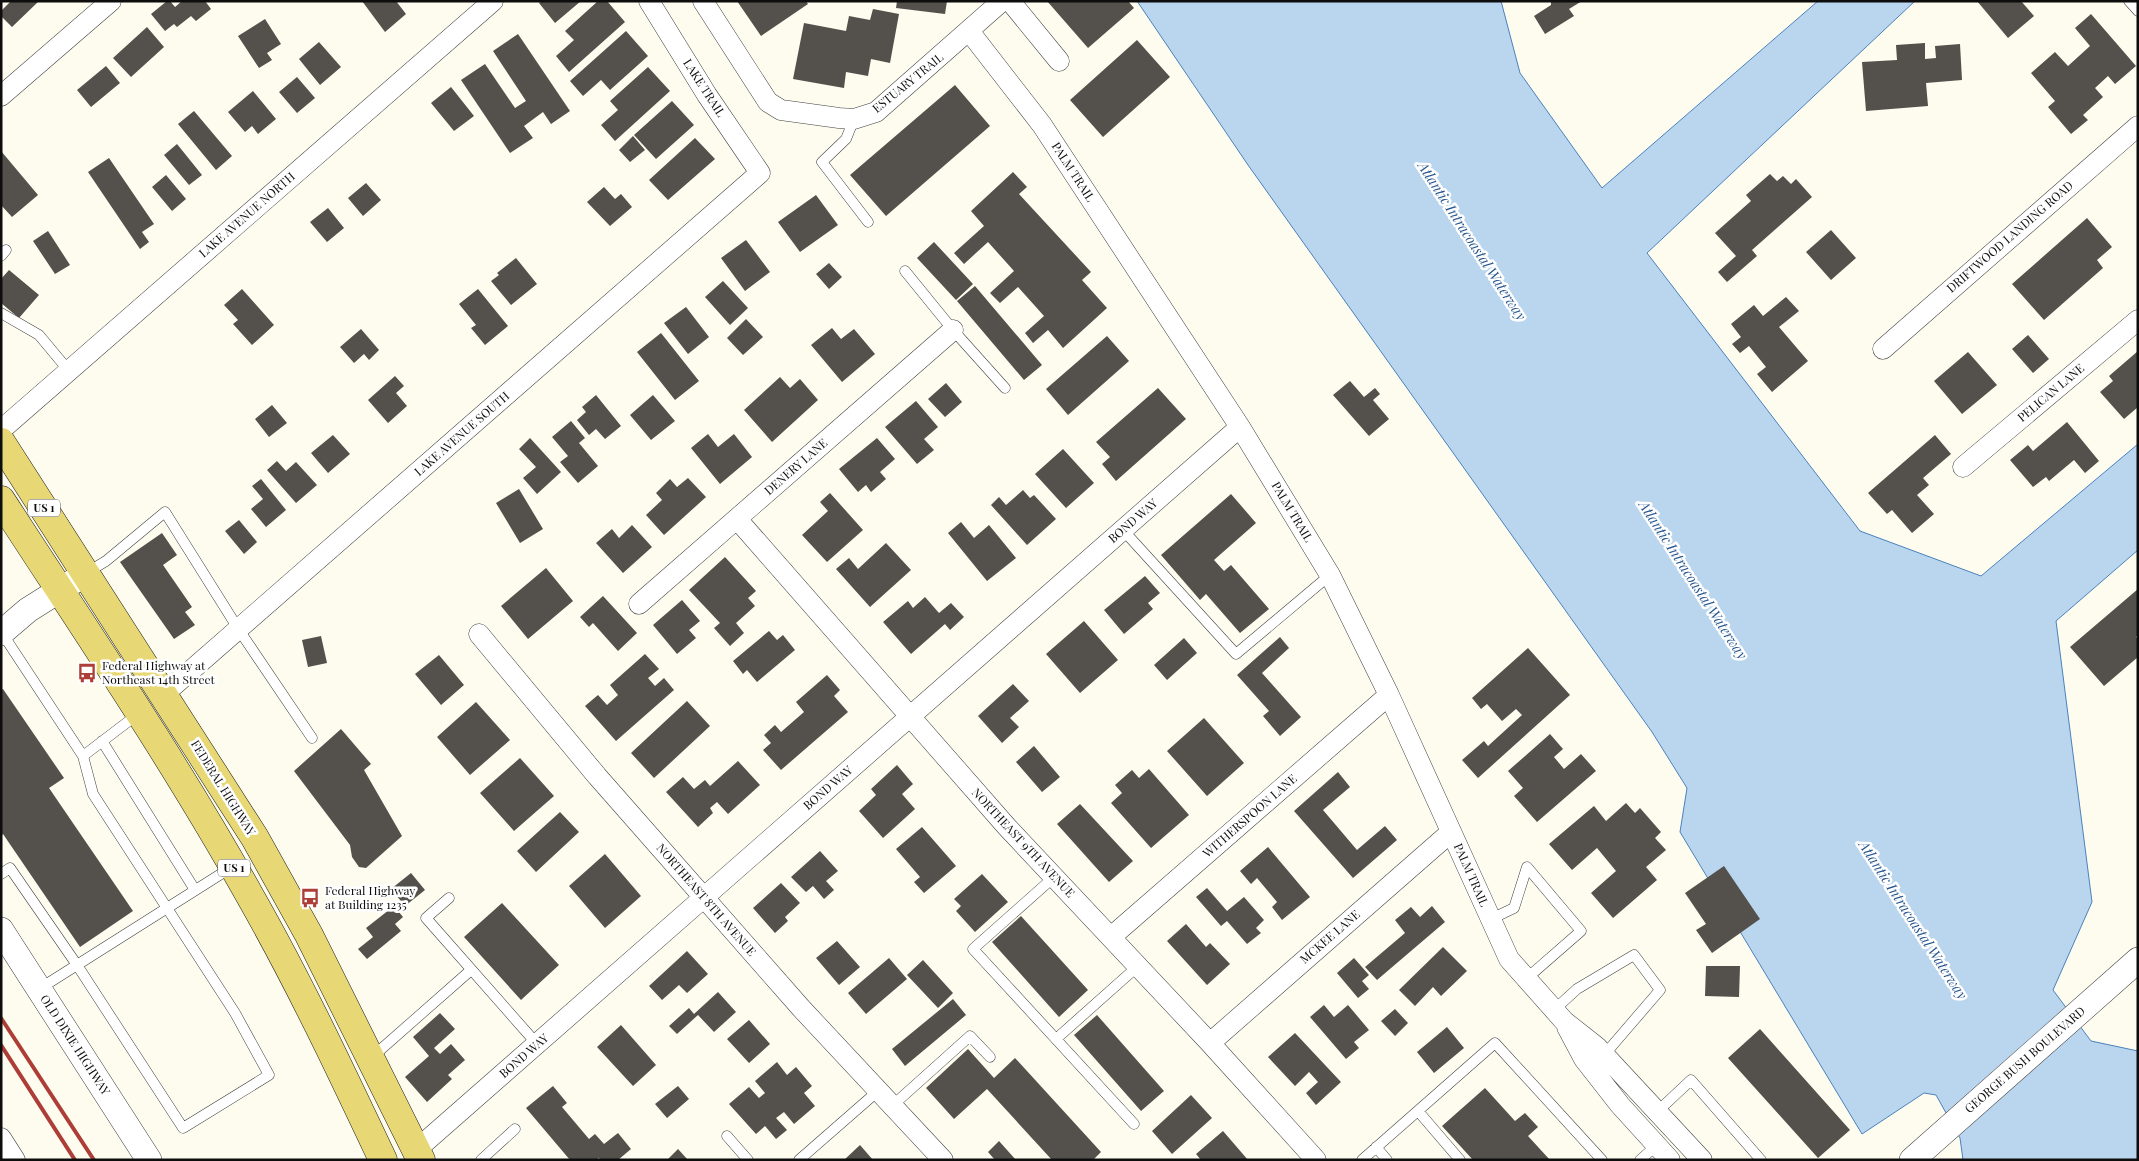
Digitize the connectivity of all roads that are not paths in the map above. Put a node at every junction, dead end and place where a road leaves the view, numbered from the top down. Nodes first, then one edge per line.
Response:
1 (111, 1) edge
2 (493, 1) edge
3 (649, 1) edge
4 (703, 1) edge
5 (1002, 1) edge
6 (1010, 1) edge
7 (2129, 1) edge
8 (2138, 11) edge
9 (969, 31) junction
10 (1059, 61) dead end
11 (1, 96) edge
12 (854, 119) junction
13 (2138, 126) edge
14 (760, 173) joint
15 (868, 222) dead end
16 (905, 271) dead end
17 (1, 313) edge
18 (2138, 320) edge
19 (952, 330) junction
20 (1883, 349) dead end
21 (69, 371) junction
22 (1005, 388) dead end
23 (1240, 427) junction
24 (1, 430) edge
25 (1, 442) edge
26 (1963, 467) dead end
27 (1, 500) edge
28 (737, 519) junction
29 (1123, 530) junction
30 (85, 574) junction
31 (1330, 575) junction
32 (60, 590) junction
33 (639, 604) dead end
34 (239, 630) junction
35 (1, 633) edge
36 (478, 634) dead end
37 (164, 694) junction
38 (1389, 694) junction
39 (138, 713) junction
40 (910, 717) junction
41 (312, 738) dead end
42 (102, 741) junction
43 (83, 756) junction
44 (1451, 832) junction
45 (232, 866) junction
46 (1, 874) edge
47 (1054, 877) junction
48 (196, 890) junction
49 (448, 898) dead end
50 (704, 898) junction
51 (167, 908) junction
52 (1491, 919) junction
53 (1, 930) edge
54 (1111, 937) junction
55 (2138, 960) edge
56 (78, 965) junction
57 (1138, 966) junction
58 (471, 970) junction
59 (1526, 979) junction
60 (39, 990) junction
61 (1559, 1016) junction
62 (1056, 1039) junction
63 (1210, 1043) junction
64 (537, 1044) junction
65 (1605, 1054) junction
66 (990, 1057) dead end
67 (370, 1058) junction
68 (878, 1091) junction
69 (892, 1106) junction
70 (1418, 1111) junction
71 (1658, 1111) junction
72 (1134, 1124) dead end
73 (515, 1129) dead end
74 (727, 1136) dead end
75 (1, 1138) edge
76 (1376, 1147) junction
77 (1664, 1152) edge
78 (419, 1155) edge
79 (15, 1160) edge
80 (149, 1160) edge
81 (383, 1160) edge
82 (480, 1160) edge
83 (748, 1160) edge
84 (799, 1160) edge
85 (943, 1160) edge
86 (1316, 1160) edge
87 (1362, 1160) edge
88 (1387, 1160) edge
89 (1460, 1160) edge
90 (1602, 1160) edge
91 (1640, 1160) edge
92 (1702, 1160) edge
93 (1761, 1160) edge
94 (1912, 1160) edge

1 - 11 street
2 - 21 street, LAKE AVENUE NORTH
3 - 14 street, LAKE TRAIL
4 - 12 street, ESTUARY TRAIL
5 - 9 street, ESTUARY TRAIL
6 - 10 street
7 - 8 lane
9 - 12 street, ESTUARY TRAIL
9 - 23 street, PALM TRAIL
12 - 15 lane
13 - 20 street, DRIFTWOOD LANDING ROAD
14 - 34 street, LAKE AVENUE SOUTH
16 - 19 lane
17 - 21 lane
18 - 26 street, PELICAN LANE
19 - 22 lane
19 - 28 street, DENERY LANE
21 - 24 street, LAKE AVENUE NORTH
23 - 29 street, BOND WAY
23 - 31 street, PALM TRAIL
25 - 30 main road, FEDERAL HIGHWAY / US 1
27 - 32 main road, US 1
28 - 33 street, DENERY LANE
28 - 40 street, NORTHEAST 9TH AVENUE
29 - 31 lane
29 - 40 street, BOND WAY
30 - 32 street
30 - 34 lane
30 - 37 main road, FEDERAL HIGHWAY / US 1
31 - 38 street, PALM TRAIL
32 - 35 street
32 - 39 main road, US 1
34 - 37 street, LAKE AVENUE SOUTH
34 - 41 lane
35 - 43 lane
36 - 50 street, NORTHEAST 8TH AVENUE
37 - 67 main road, FEDERAL HIGHWAY / US 1
38 - 44 street, PALM TRAIL
38 - 54 street, WITHERSPOON LANE
39 - 42 lane
39 - 45 main road, US 1
40 - 47 street, NORTHEAST 9TH AVENUE
40 - 50 street, BOND WAY
42 - 43 lane
42 - 48 lane
43 - 51 lane
44 - 52 street, PALM TRAIL
44 - 63 street, MCKEE LANE
45 - 48 lane
45 - 81 main road, US 1
46 - 56 lane
47 - 54 street, NORTHEAST 9TH AVENUE
47 - 62 lane
48 - 51 lane
49 - 58 lane
50 - 64 street, BOND WAY
50 - 68 street, NORTHEAST 8TH AVENUE
51 - 56 lane
51 - 56 lane
52 - 59 street, PALM TRAIL
52 - 59 lane
53 - 60 street, OLD DIXIE HIGHWAY
54 - 57 street, NORTHEAST 9TH AVENUE
55 - 94 street, GEORGE BUSH BOULEVARD
56 - 60 lane
57 - 62 lane
57 - 63 street, NORTHEAST 9TH AVENUE
58 - 64 lane
58 - 67 lane
59 - 61 street, PALM TRAIL
60 - 80 street, OLD DIXIE HIGHWAY
61 - 65 street, PALM TRAIL
61 - 65 lane
61 - 77 street, PALM TRAIL
62 - 72 lane
63 - 86 street, NORTHEAST 9TH AVENUE
64 - 78 street, BOND WAY
65 - 71 street, PALM TRAIL
66 - 69 lane
67 - 78 main road, FEDERAL HIGHWAY / US 1
68 - 69 street, NORTHEAST 8TH AVENUE
68 - 84 lane
69 - 85 street, NORTHEAST 8TH AVENUE
70 - 76 lane
70 - 89 lane
70 - 90 lane
71 - 92 street, PALM TRAIL
71 - 93 lane
73 - 82 lane
74 - 83 lane
75 - 79 street
76 - 87 lane
76 - 88 lane
77 - 91 lane

